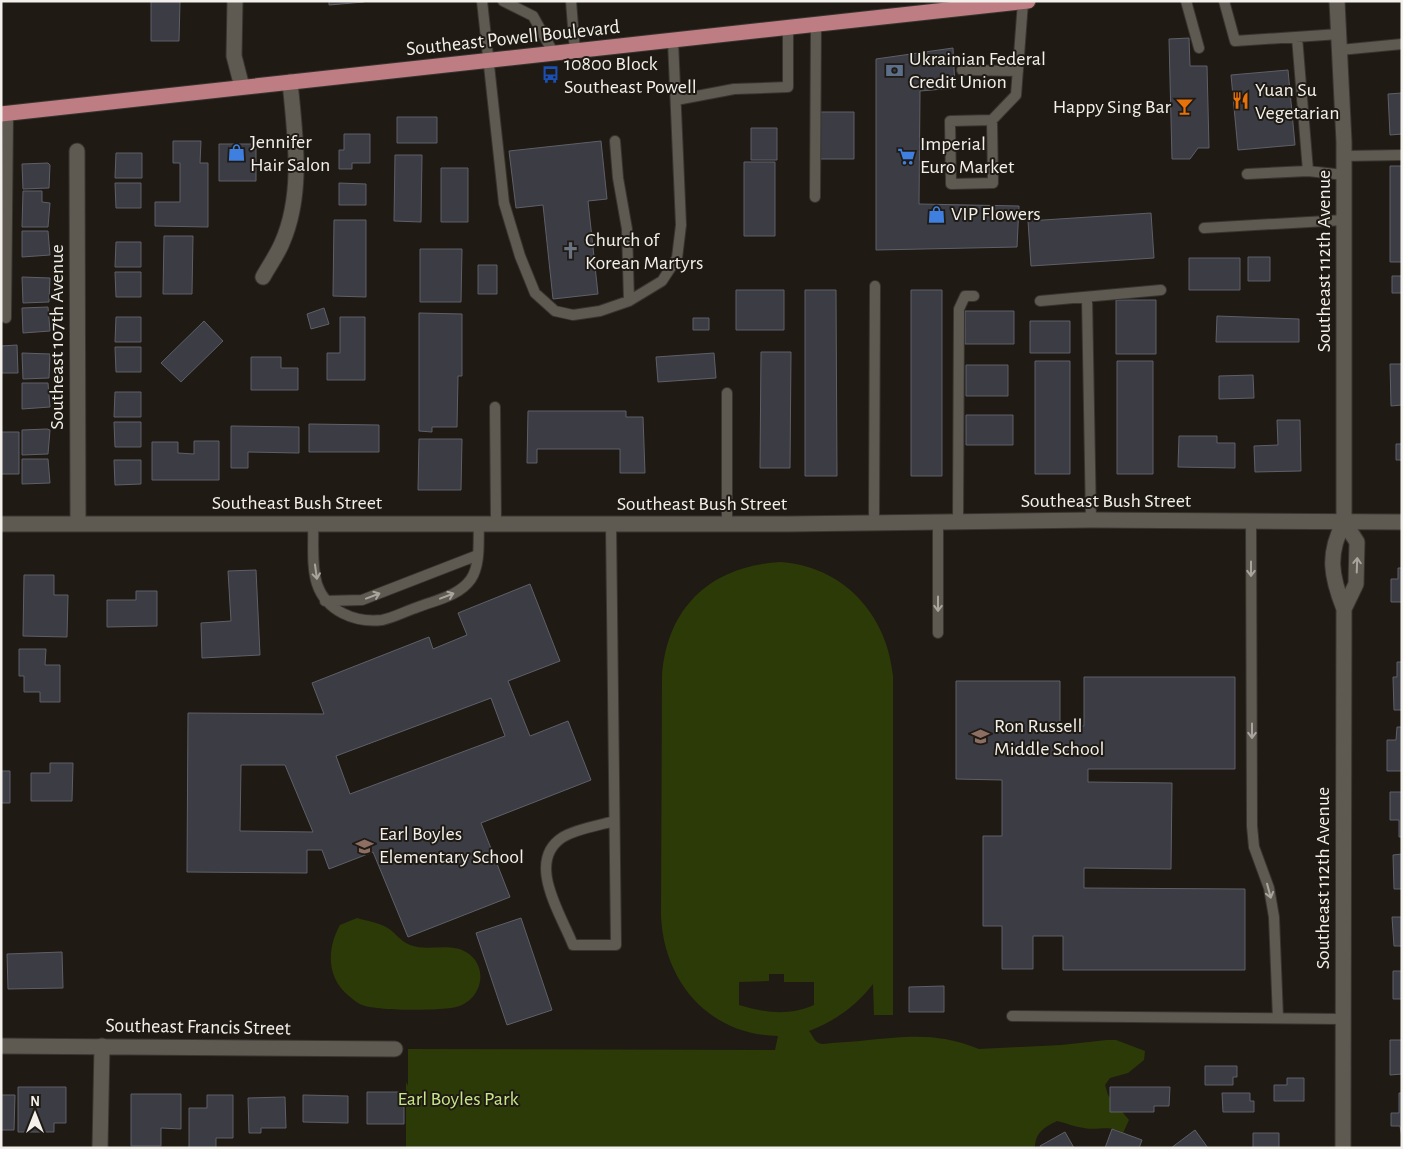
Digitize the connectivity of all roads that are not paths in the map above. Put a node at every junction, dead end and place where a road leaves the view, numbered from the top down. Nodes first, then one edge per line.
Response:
1 (235, 1) edge
2 (482, 1) edge
3 (503, 1) edge
4 (571, 1) edge
5 (1028, 1) edge
6 (1186, 1) edge
7 (1224, 1) edge
8 (1337, 1) edge
9 (1023, 2) edge
10 (816, 25) junction
11 (788, 28) junction
12 (1339, 34) junction
13 (1297, 37) junction
14 (673, 41) junction
15 (1402, 44) edge
16 (1199, 48) dead end
17 (1340, 50) junction
18 (575, 52) junction
19 (554, 54) junction
20 (488, 60) junction
21 (962, 70) dead end
22 (1018, 71) junction
23 (290, 82) junction
24 (242, 88) junction
25 (676, 100) junction
26 (4, 114) edge
27 (992, 120) junction
28 (615, 141) dead end
29 (77, 151) dead end
30 (1402, 155) edge
31 (1344, 156) junction
32 (1308, 171) junction
33 (1247, 174) dead end
34 (1344, 175) junction
35 (815, 197) dead end
36 (1344, 220) junction
37 (1204, 228) dead end
38 (263, 277) dead end
39 (875, 286) dead end
40 (1161, 290) dead end
41 (974, 296) dead end
42 (1087, 297) junction
43 (629, 301) junction
44 (1040, 301) dead end
45 (6, 318) dead end
46 (727, 393) dead end
47 (494, 407) dead end
48 (1091, 520) junction
49 (1251, 520) junction
50 (958, 522) junction
51 (1344, 522) junction
52 (1402, 522) edge
53 (313, 523) junction
54 (479, 523) junction
55 (496, 523) junction
56 (938, 523) junction
57 (1, 524) edge
58 (78, 524) junction
59 (611, 524) junction
60 (727, 524) junction
61 (874, 524) junction
62 (478, 555) junction
63 (326, 601) junction
64 (1344, 609) junction
65 (938, 633) dead end
66 (614, 821) junction
67 (1012, 1016) dead end
68 (1278, 1018) junction
69 (1343, 1019) junction
70 (1, 1046) edge
71 (102, 1046) junction
72 (395, 1049) dead end
73 (100, 1148) edge
74 (1343, 1148) edge

1 - 24 street
2 - 20 lane
3 - 19 lane
4 - 18 lane
5 - 9 main road, Southeast Powell Boulevard
6 - 16 lane
7 - 13 lane
8 - 12 street, Southeast 112th Avenue
9 - 10 main road, Southeast Powell Boulevard
9 - 22 lane
10 - 11 main road, Southeast Powell Boulevard
10 - 35 lane
11 - 14 main road, Southeast Powell Boulevard
11 - 25 lane
12 - 13 lane
12 - 17 street, Southeast 112th Avenue
13 - 32 lane
14 - 18 main road, Southeast Powell Boulevard
14 - 25 lane
15 - 17 lane
17 - 31 street, Southeast 112th Avenue
18 - 19 main road, Southeast Powell Boulevard
19 - 20 main road, Southeast Powell Boulevard
20 - 23 main road, Southeast Powell Boulevard
20 - 43 lane
21 - 22 lane
22 - 27 lane
23 - 24 main road, Southeast Powell Boulevard
23 - 38 street
24 - 26 main road, Southeast Powell Boulevard
25 - 43 lane
26 - 45 lane
27 - 27 lane
28 - 43 lane
29 - 58 street, Southeast 107th Avenue
30 - 31 lane
31 - 34 street, Southeast 112th Avenue
32 - 33 lane
32 - 34 lane
34 - 36 street, Southeast 112th Avenue
36 - 37 lane
36 - 51 street, Southeast 112th Avenue
39 - 61 lane
40 - 42 lane
41 - 50 lane
42 - 44 lane
42 - 48 lane
46 - 60 lane
47 - 55 lane
48 - 49 street, Southeast Bush Street
48 - 50 street, Southeast Bush Street
49 - 51 street, Southeast Bush Street
49 -> 68 lane
50 - 56 street, Southeast Bush Street
51 - 52 street, Southeast Bush Street
51 - 64 street, Southeast 112th Avenue
64 -> 51 street, Southeast 112th Avenue
53 - 54 street, Southeast Bush Street
53 - 58 street, Southeast Bush Street
53 -> 63 lane
54 - 55 street, Southeast Bush Street
54 - 62 lane
55 - 59 street, Southeast Bush Street
56 - 61 street, Southeast Bush Street
56 -> 65 lane
57 - 58 street, Southeast Bush Street
59 - 60 street, Southeast Bush Street
59 - 66 lane
60 - 61 street, Southeast Bush Street
63 -> 62 lane
63 -> 62 lane
64 - 69 street, Southeast 112th Avenue
66 - 66 lane
67 - 68 lane
68 - 69 lane
69 - 74 street, Southeast 112th Avenue
70 - 71 street, Southeast Francis Street
71 - 72 street, Southeast Francis Street
71 - 73 street

